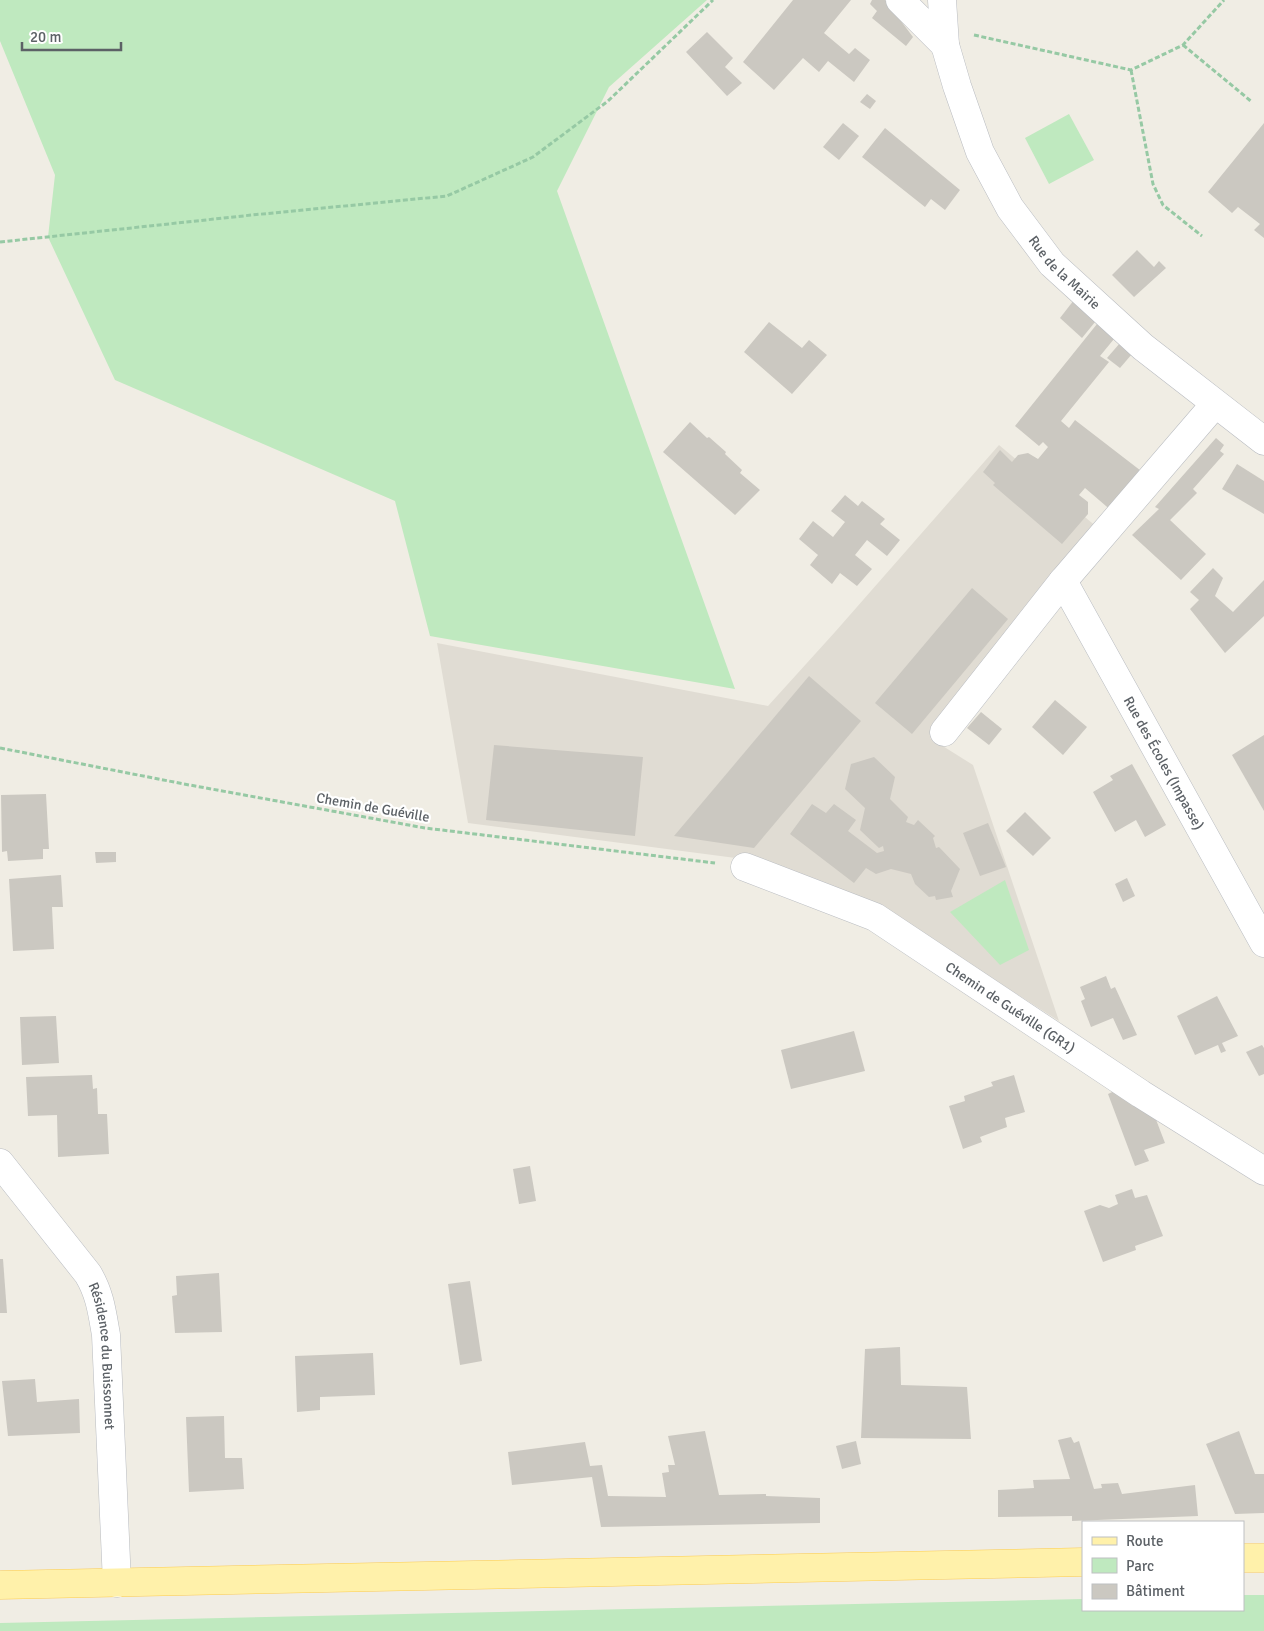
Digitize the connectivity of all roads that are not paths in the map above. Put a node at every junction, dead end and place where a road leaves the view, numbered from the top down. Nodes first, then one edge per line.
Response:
1 (900, 0) edge
2 (942, 0) edge
3 (945, 44) junction
4 (1215, 404) junction
5 (1264, 441) edge
6 (1064, 581) junction
7 (944, 732) dead end
8 (745, 867) road end
9 (1264, 943) edge
10 (0, 1163) edge
11 (1264, 1171) edge
12 (1244, 1558) edge
13 (1264, 1558) edge
14 (1082, 1562) edge
15 (117, 1583) junction
16 (0, 1585) edge

1 - 3 street
2 - 3 street, Rue de la Mairie
3 - 4 street, Rue de la Mairie
4 - 5 street, Rue de la Mairie
4 - 6 street
6 - 7 street
6 - 9 street, Rue des Écoles (Impasse)
8 - 11 street, Chemin de Guéville (GR1)
10 - 15 street, Résidence du Buissonnet
12 - 13 main road
14 - 15 main road
15 - 16 main road

